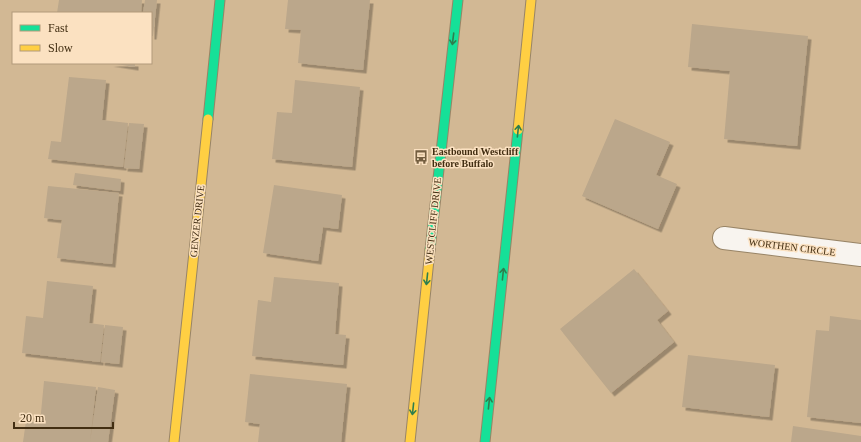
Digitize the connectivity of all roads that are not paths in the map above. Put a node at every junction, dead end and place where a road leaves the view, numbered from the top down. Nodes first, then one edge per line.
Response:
1 (220, 0) edge
2 (458, 0) edge
3 (531, 0) edge
4 (724, 238) dead end
5 (861, 255) edge
6 (174, 442) edge
7 (410, 442) edge
8 (485, 442) edge

1 - 6 main road, GENZER DRIVE
2 -> 7 main road, WESTCLIFF DRIVE
8 -> 3 main road
4 - 5 street, WORTHEN CIRCLE

